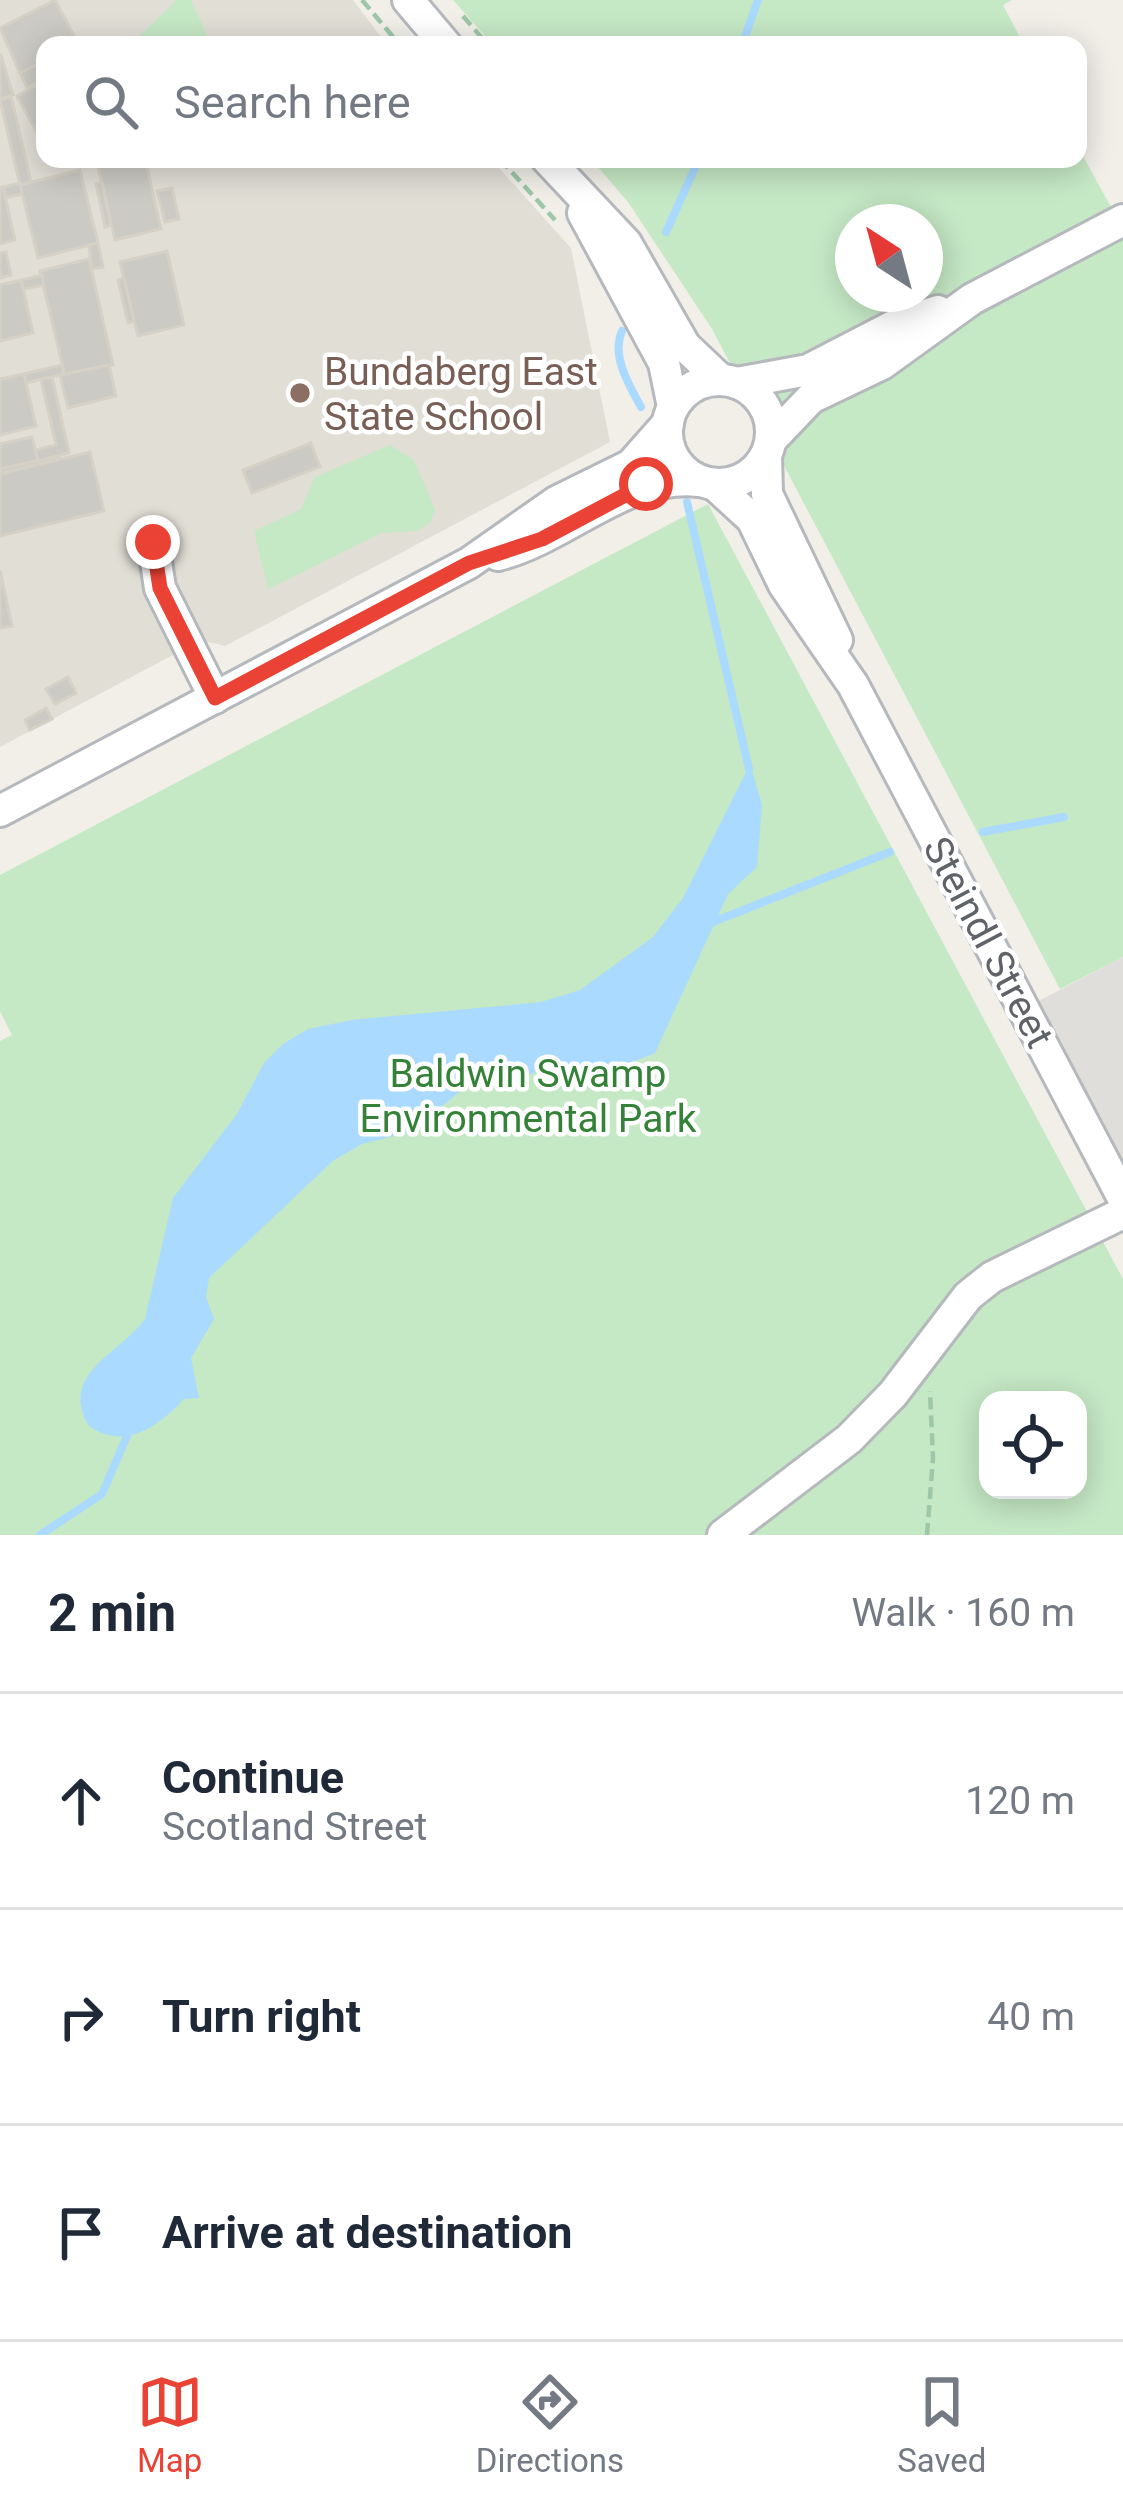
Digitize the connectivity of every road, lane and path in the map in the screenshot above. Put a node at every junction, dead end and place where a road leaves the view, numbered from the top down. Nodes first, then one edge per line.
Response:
1 (362, 0) edge
2 (408, 0) edge
3 (451, 3) dead end
4 (392, 36) edge
5 (438, 36) edge
6 (480, 36) edge
7 (508, 168) edge
8 (556, 169) edge
9 (1123, 220) edge
10 (566, 234) dead end
11 (972, 299) junction
12 (729, 382) junction
13 (670, 415) junction
14 (768, 448) junction
15 (707, 483) junction
16 (153, 542) dead end
17 (469, 563) junction
18 (853, 685) junction
19 (215, 698) junction
20 (0, 811) edge
21 (1123, 1198) edge
22 (1123, 1213) edge
23 (936, 1338) junction
24 (723, 1535) edge
25 (927, 1535) edge

1 - 4 path
2 - 5 street
3 - 6 path
7 - 10 path
8 - 12 street
8 - 13 street
9 - 11 street
11 - 12 street
11 - 14 street
12 - 13 street
12 - 14 street
13 - 15 street
13 - 17 street
14 - 15 street
14 - 18 street, Steindl Street
15 - 17 street
15 - 18 street, Steindl Street
16 - 19 street
17 - 19 street
18 - 21 street, Steindl Street
19 - 20 street
22 - 23 street
23 - 24 street
23 - 25 path

